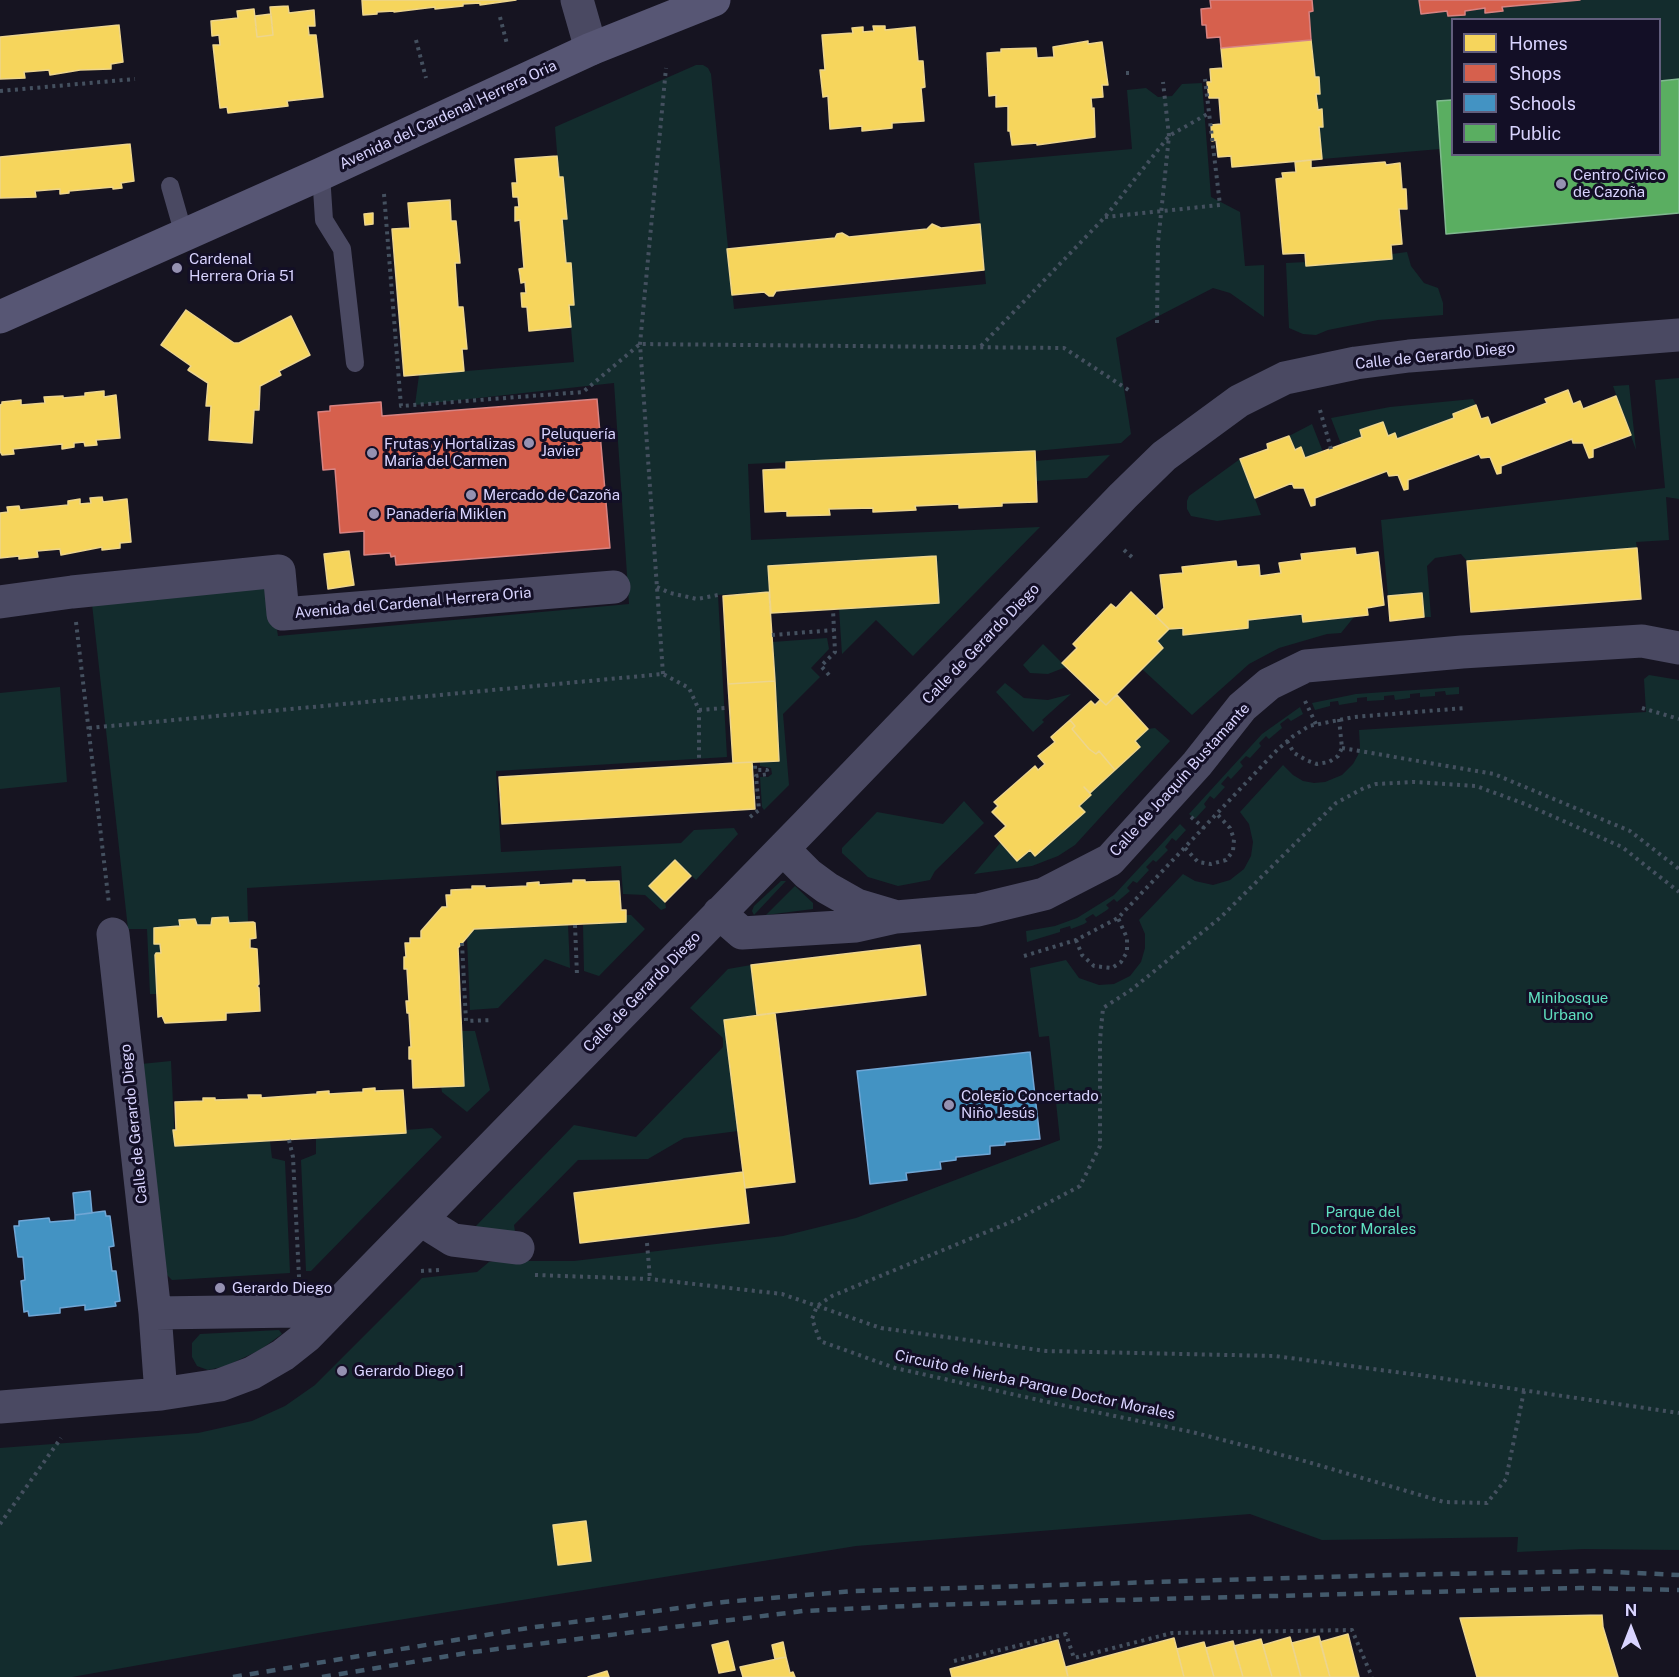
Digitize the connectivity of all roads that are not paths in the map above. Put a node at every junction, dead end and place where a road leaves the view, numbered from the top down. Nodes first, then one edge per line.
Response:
1 (577, 0) edge
2 (714, 0) edge
3 (591, 49) junction
4 (321, 174) junction
5 (170, 186) dead end
6 (184, 235) junction
7 (0, 316) edge
8 (1679, 335) edge
9 (355, 363) dead end
10 (614, 587) dead end
11 (0, 602) edge
12 (1679, 648) edge
13 (783, 849) junction
14 (719, 913) junction
15 (896, 917) junction
16 (112, 934) road end
17 (421, 1220) junction
18 (525, 1261) road end
19 (335, 1307) junction
20 (155, 1313) junction
21 (161, 1394) junction
22 (0, 1407) edge

1 - 3 street
2 - 3 main road, Avenida del Cardenal Herrera Oria
3 - 4 main road, Avenida del Cardenal Herrera Oria
4 - 6 main road, Avenida del Cardenal Herrera Oria
4 - 9 lane
5 - 6 lane
6 - 7 main road, Avenida del Cardenal Herrera Oria
8 - 13 street, Calle de Gerardo Diego
10 - 11 street, Avenida del Cardenal Herrera Oria
12 - 15 street, Calle de Joaquín Bustamante
13 - 14 street, Calle de Gerardo Diego
13 - 15 street, Calle de Joaquín Bustamante
14 - 15 street, Calle de Joaquín Bustamante
14 - 17 street, Calle de Gerardo Diego
16 - 20 street, Calle de Gerardo Diego
17 - 18 street
17 - 19 street, Calle de Gerardo Diego
19 - 20 street
19 - 21 street, Calle de Gerardo Diego
20 - 21 street, Calle de Gerardo Diego
21 - 22 street, Calle de Gerardo Diego

